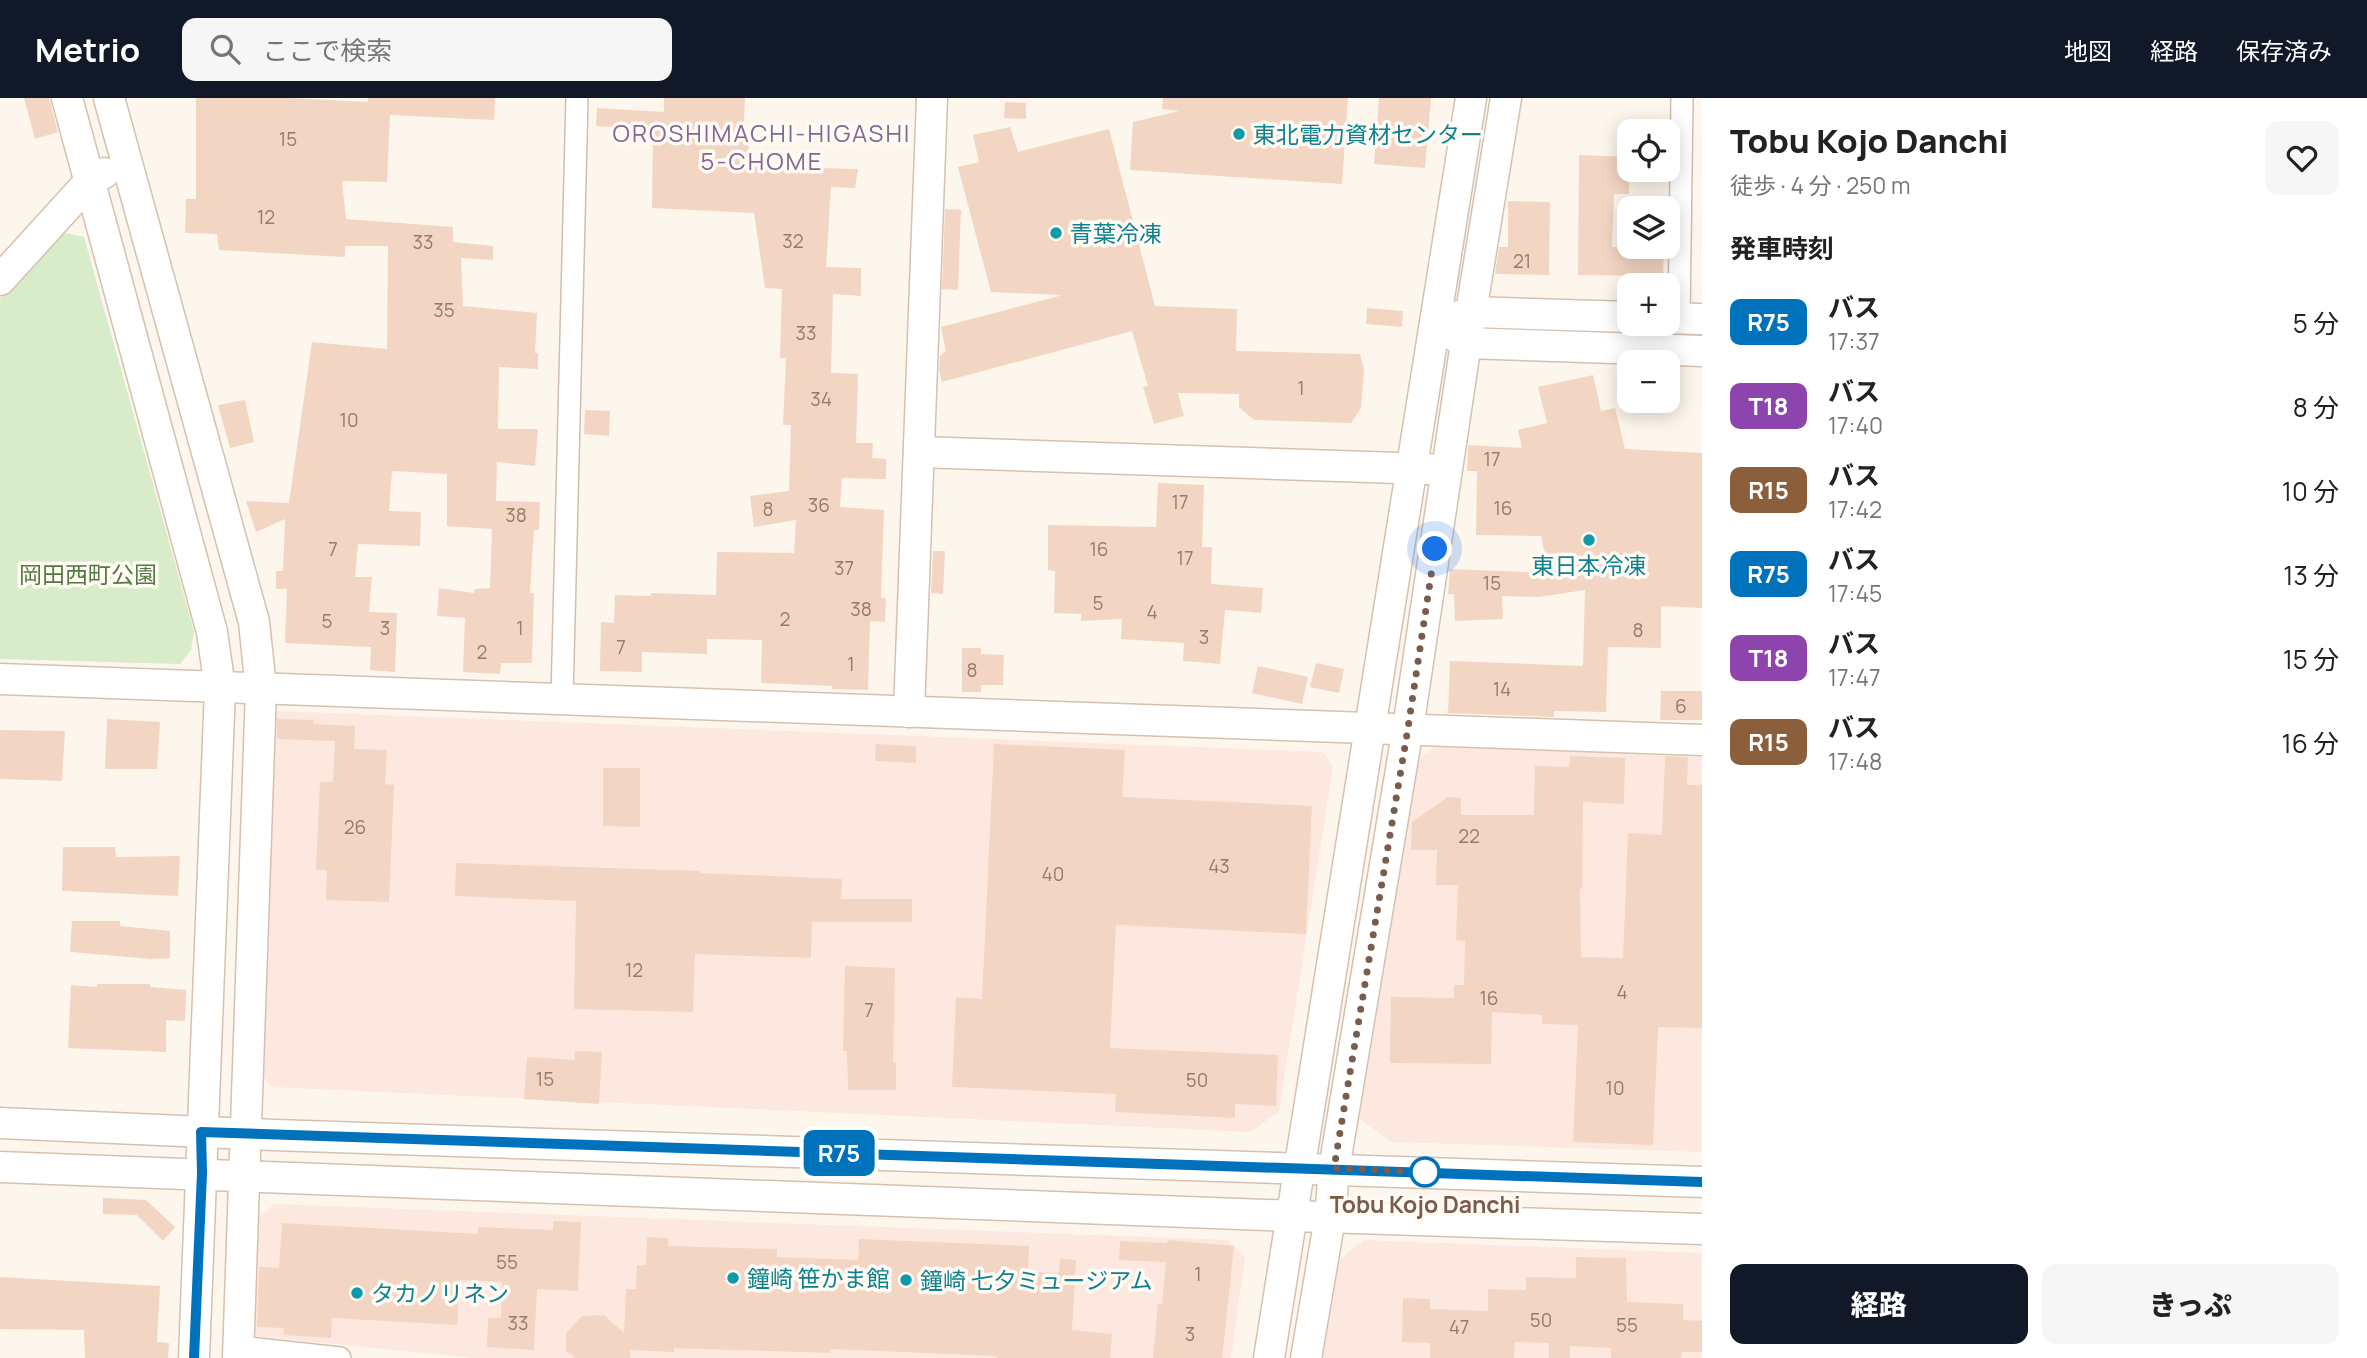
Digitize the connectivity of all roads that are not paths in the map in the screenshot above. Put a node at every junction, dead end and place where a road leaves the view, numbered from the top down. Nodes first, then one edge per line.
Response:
1 (67, 98) edge
2 (109, 98) edge
3 (578, 98) edge
4 (932, 98) edge
5 (1471, 98) edge
6 (1506, 98) edge
7 (1682, 98) edge
8 (126, 161) junction
9 (90, 181) junction
10 (0, 280) edge
11 (1472, 312) junction
12 (1617, 317) edge
13 (1683, 319) edge
14 (1435, 323) junction
15 (1466, 343) junction
16 (1702, 351) edge
17 (919, 452) junction
18 (1412, 469) junction
19 (1447, 470) junction
20 (0, 678) edge
21 (220, 688) junction
22 (261, 689) junction
23 (562, 699) junction
24 (909, 712) junction
25 (1371, 726) junction
26 (1408, 728) junction
27 (1702, 740) edge
28 (0, 1123) edge
29 (201, 1132) junction
30 (246, 1134) junction
31 (0, 1167) edge
32 (1298, 1168) junction
33 (1334, 1168) junction
34 (202, 1173) junction
35 (244, 1175) junction
36 (1702, 1182) edge
37 (1293, 1216) junction
38 (1330, 1218) junction
39 (1702, 1229) edge
40 (239, 1352) edge
41 (194, 1358) edge
42 (340, 1358) edge
43 (1269, 1358) edge
44 (1306, 1358) edge

1 - 9 street
2 - 8 street
3 - 23 street
4 - 17 street
5 - 14 street
6 - 11 street
7 - 13 street
8 - 9 street
8 - 22 street
9 - 10 street
9 - 21 street
11 - 12 street
11 - 14 street
11 - 15 street
14 - 15 street
14 - 18 street
15 - 16 street
15 - 19 street
17 - 18 street
17 - 24 street
18 - 19 street
18 - 25 street
19 - 26 street
20 - 21 street
21 - 22 street
21 - 29 street
22 - 23 street
22 - 30 street
23 - 24 street
24 - 25 street
25 - 26 street
25 - 32 street
26 - 27 street
26 - 33 street
28 - 29 street
29 - 30 street
29 - 34 street
30 - 32 street
30 - 35 street
31 - 34 street
32 - 33 street
32 - 37 street
33 - 36 street
33 - 38 street
34 - 35 street
34 - 41 street
35 - 37 street
35 - 40 street
37 - 38 street
37 - 43 street
38 - 39 street
38 - 44 street
40 - 42 street

